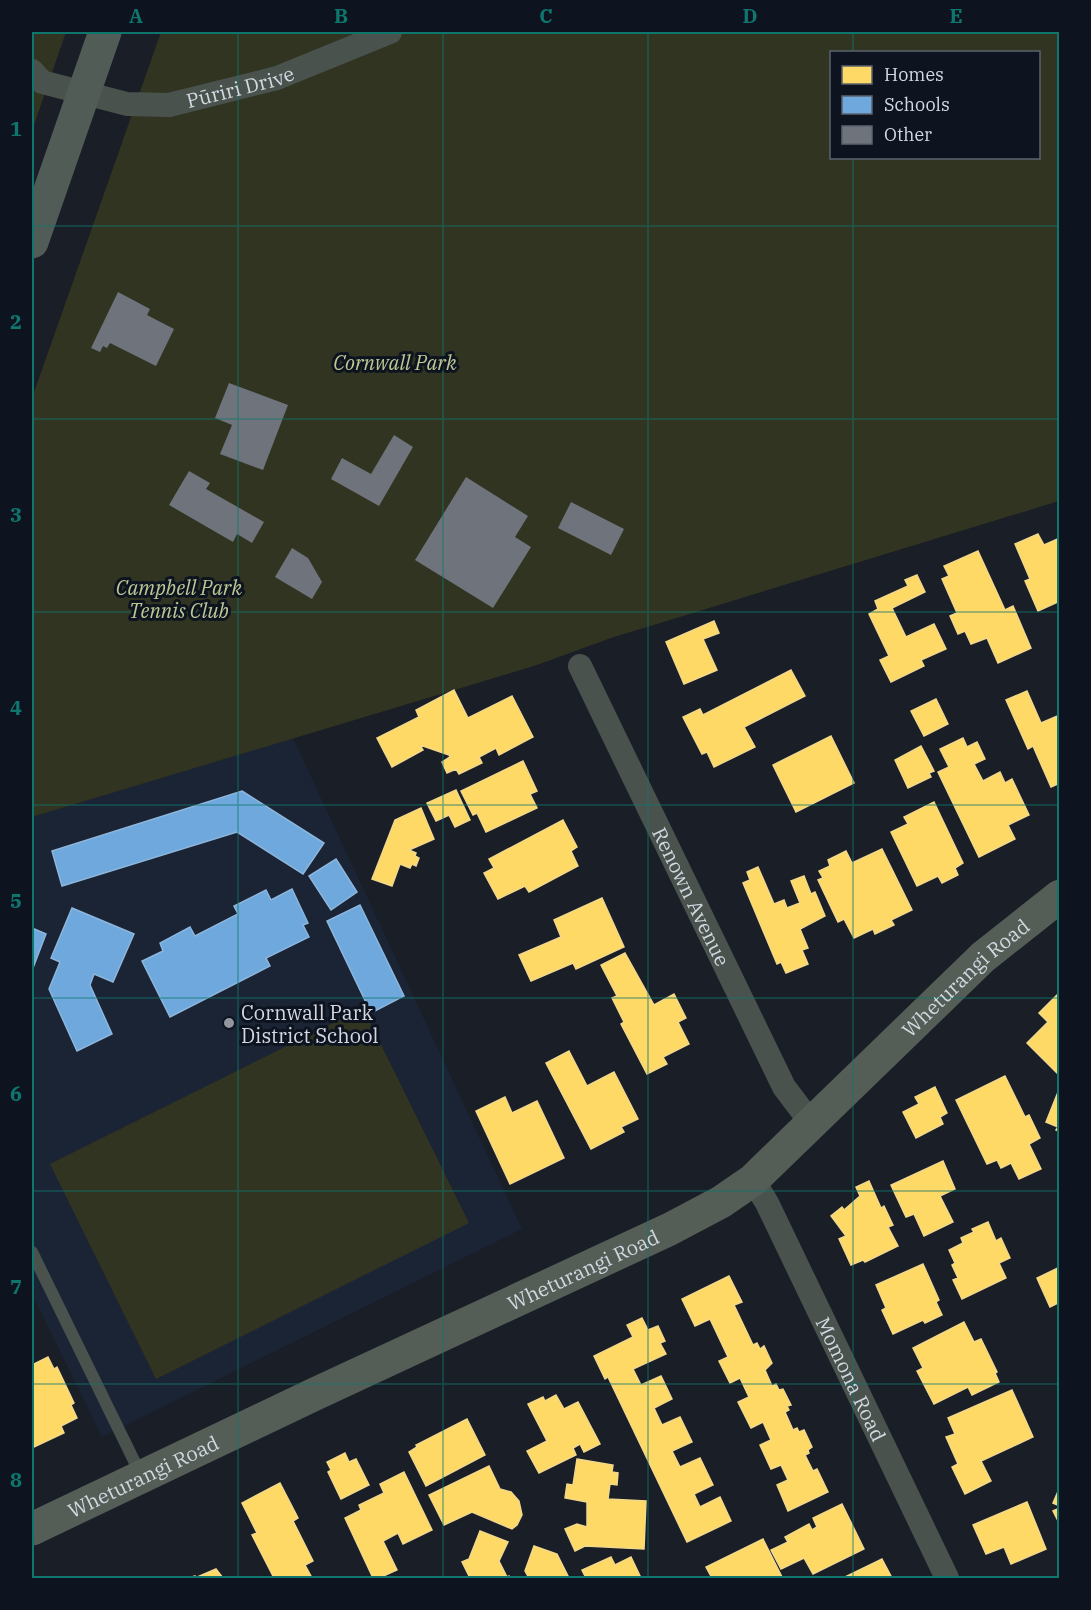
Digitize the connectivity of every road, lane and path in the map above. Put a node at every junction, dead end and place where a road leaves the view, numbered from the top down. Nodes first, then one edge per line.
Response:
1 (105, 32) edge
2 (390, 32) edge
3 (35, 79) edge
4 (84, 93) junction
5 (32, 242) edge
6 (580, 666) dead end
7 (1059, 896) edge
8 (812, 1124) junction
9 (753, 1180) junction
10 (32, 1252) edge
11 (142, 1478) junction
12 (32, 1530) edge
13 (947, 1578) edge

1 - 4 main road
2 - 4 street, Pūriri Drive
3 - 4 street, Pūriri Drive
4 - 5 main road
6 - 8 street, Renown Avenue
7 - 8 street, Wheturangi Road
8 - 9 street, Wheturangi Road
9 - 11 street, Wheturangi Road
9 - 13 street, Momona Road
10 - 11 lane
11 - 12 street, Wheturangi Road

